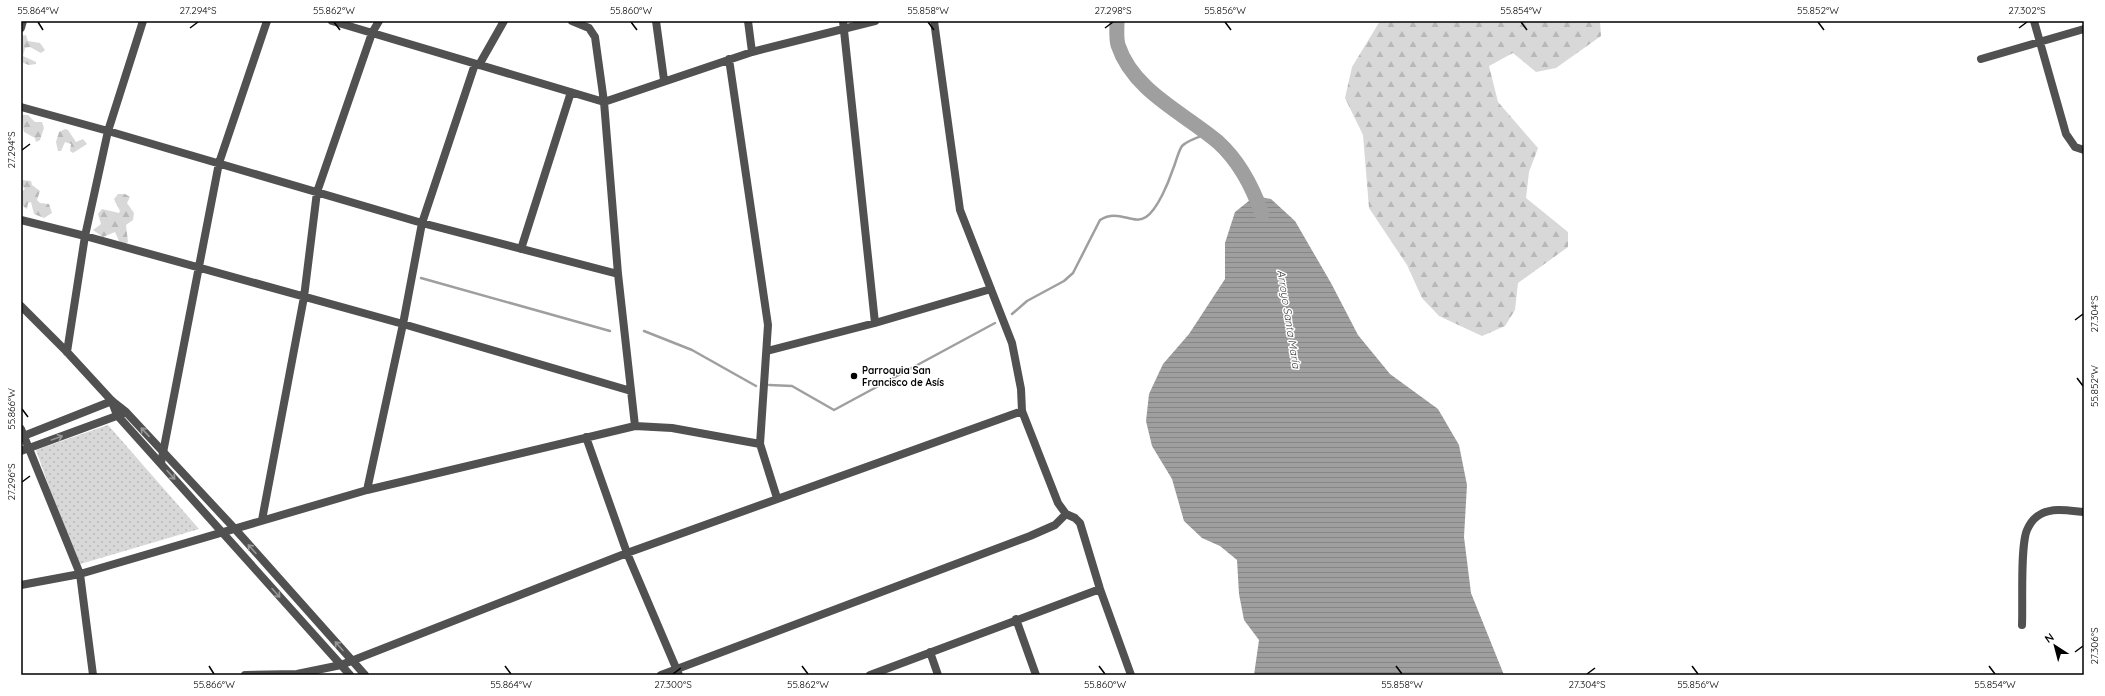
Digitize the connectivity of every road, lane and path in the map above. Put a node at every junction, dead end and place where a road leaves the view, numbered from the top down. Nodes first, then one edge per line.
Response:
1 (23, 21) edge
2 (143, 21) edge
3 (267, 21) edge
4 (332, 21) edge
5 (379, 21) edge
6 (504, 21) edge
7 (572, 21) edge
8 (656, 21) edge
9 (748, 21) edge
10 (843, 21) edge
11 (875, 21) edge
12 (934, 21) edge
13 (2034, 21) edge
14 (21, 28) edge
15 (2084, 29) edge
16 (844, 30) junction
17 (372, 33) junction
18 (2038, 41) junction
19 (752, 52) junction
20 (729, 59) junction
21 (1982, 59) dead end
22 (477, 64) junction
23 (664, 80) junction
24 (571, 92) junction
25 (604, 102) junction
26 (21, 107) edge
27 (108, 131) junction
28 (2084, 150) edge
29 (219, 163) junction
30 (317, 192) junction
31 (21, 220) edge
32 (422, 223) junction
33 (85, 236) junction
34 (521, 249) junction
35 (199, 269) junction
36 (618, 274) junction
37 (991, 290) junction
38 (304, 297) junction
39 (21, 306) edge
40 (403, 324) junction
41 (875, 324) junction
42 (766, 351) junction
43 (67, 352) junction
44 (631, 391) junction
45 (112, 401) junction
46 (1022, 411) junction
47 (128, 413) junction
48 (118, 415) junction
49 (635, 426) junction
50 (22, 434) edge
51 (586, 437) junction
52 (760, 444) junction
53 (24, 450) edge
54 (164, 452) junction
55 (161, 463) junction
56 (367, 490) junction
57 (777, 498) junction
58 (2084, 512) edge
59 (1066, 514) junction
60 (262, 520) junction
61 (235, 529) junction
62 (223, 533) junction
63 (627, 553) junction
64 (80, 574) junction
65 (21, 585) edge
66 (1100, 588) junction
67 (1016, 619) junction
68 (2022, 625) dead end
69 (930, 652) junction
70 (352, 660) junction
71 (341, 665) junction
72 (678, 672) edge
73 (297, 674) edge
74 (93, 675) edge
75 (245, 675) edge
76 (350, 675) edge
77 (365, 675) edge
78 (661, 675) edge
79 (870, 675) edge
80 (938, 675) edge
81 (1036, 675) edge
82 (1131, 675) edge

1 - 14 street
2 - 27 street
3 - 29 street
4 - 17 street
5 - 17 street
6 - 22 street
7 - 25 street
8 - 23 street
9 - 19 street
10 - 16 street
11 - 16 street
12 - 37 street
13 - 18 street
15 - 18 street
16 - 19 street
16 - 41 street
17 - 22 street
17 - 30 street
18 - 21 street
18 - 28 street
19 - 20 street
20 - 23 street
20 - 42 street
22 - 24 street
22 - 32 street
23 - 25 street
24 - 25 street
24 - 34 street
25 - 36 street
26 - 27 street
27 - 29 street
27 - 33 street
29 - 30 street
29 - 35 street
30 - 32 street
30 - 38 street
31 - 33 street
32 - 34 street
32 - 40 street
33 - 35 street
33 - 43 street
34 - 36 street
35 - 38 street
35 - 54 street
36 - 44 street
37 - 41 street
37 - 46 street
38 - 40 street
38 - 60 street
39 - 43 street
40 - 44 street
40 - 56 street
41 - 42 street
42 - 52 street
43 - 45 street
44 - 49 street
45 - 47 street
45 - 48 street
45 - 50 street
46 - 57 street
46 - 59 street
47 - 48 street
54 -> 47 street
53 -> 48 street
48 - 55 street
49 - 51 street
49 - 52 street
50 - 53 street
51 - 56 street
51 - 63 street
52 - 57 street
53 - 64 street
54 - 55 street
54 - 61 street
55 -> 62 street
56 - 60 street
57 - 63 street
58 - 68 street
59 - 66 street
59 - 72 street
60 - 61 street
61 - 62 street
70 -> 61 street
62 - 64 street
62 -> 71 street
63 - 70 street
63 - 72 street
64 - 65 street
64 - 74 street
66 - 67 street
66 - 82 street
67 - 69 street
67 - 81 street
69 - 79 street
69 - 80 street
70 - 71 street
70 - 77 street
71 - 73 street
71 - 76 street
72 - 78 street
73 - 75 street

